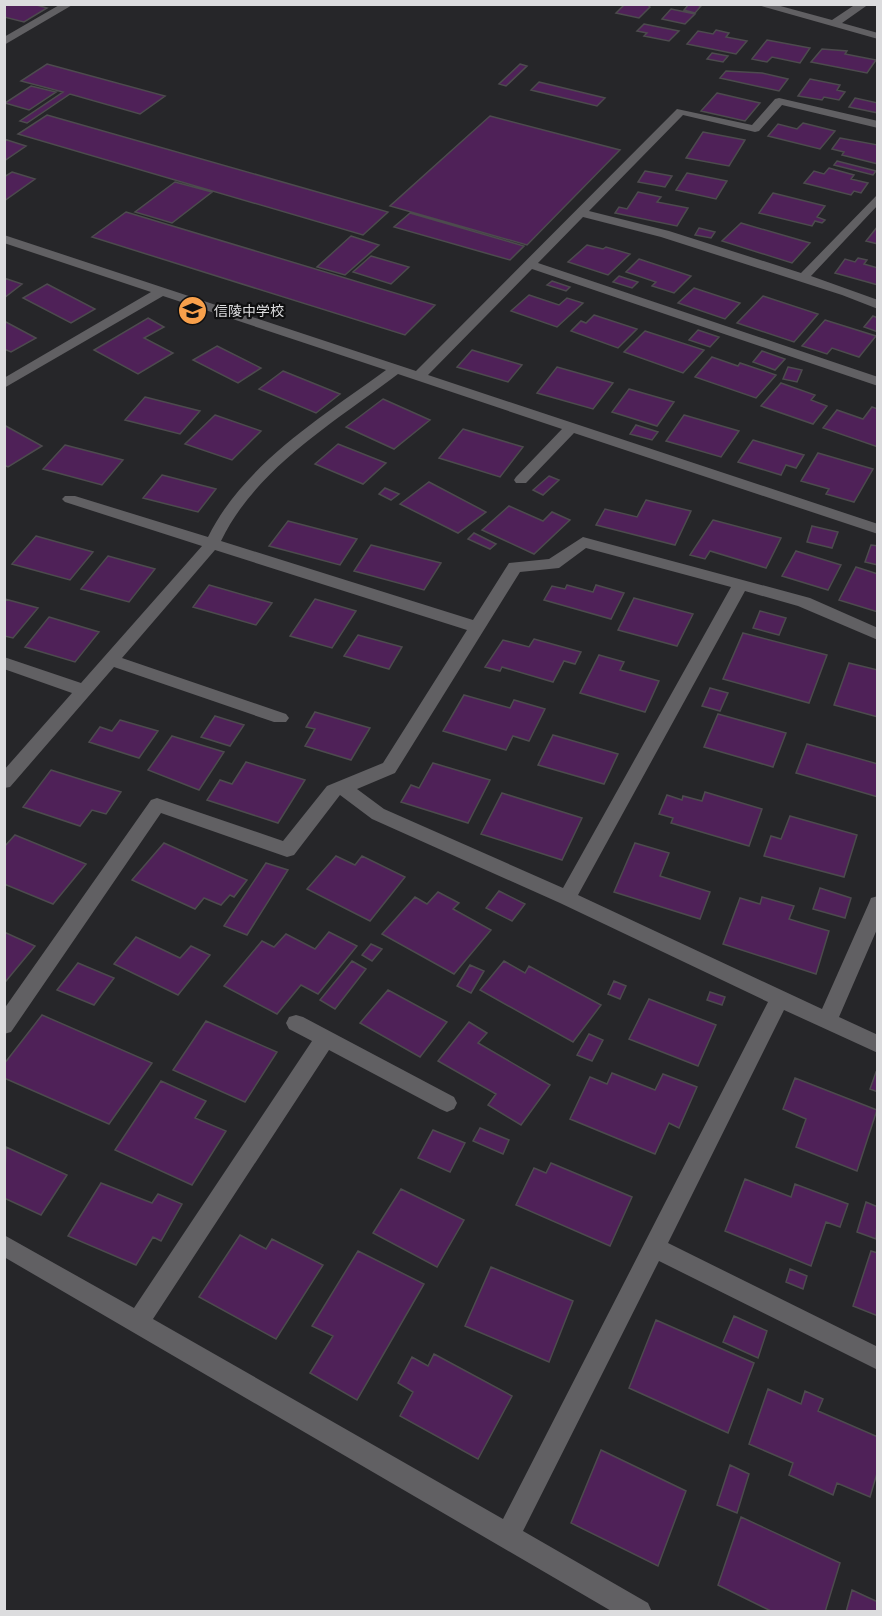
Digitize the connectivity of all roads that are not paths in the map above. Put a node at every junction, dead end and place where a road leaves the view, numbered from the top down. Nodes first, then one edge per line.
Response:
1 (69, 4) edge
2 (759, 4) edge
3 (864, 4) edge
4 (833, 24) junction
5 (878, 36) edge
6 (8, 38) edge
7 (878, 125) edge
8 (878, 197) edge
9 (580, 213) junction
10 (4, 238) edge
11 (530, 264) junction
12 (803, 278) junction
13 (162, 291) junction
14 (878, 305) edge
15 (396, 369) junction
16 (419, 376) junction
17 (878, 382) edge
18 (4, 384) edge
19 (571, 428) junction
20 (521, 480) dead end
21 (70, 499) dead end
22 (878, 530) edge
23 (213, 543) junction
24 (741, 584) junction
25 (477, 627) junction
26 (878, 636) edge
27 (110, 660) junction
28 (4, 663) edge
29 (84, 691) junction
30 (280, 718) dead end
31 (4, 782) edge
32 (342, 787) junction
33 (567, 898) junction
34 (878, 903) edge
35 (780, 999) junction
36 (827, 1022) junction
37 (296, 1023) dead end
38 (4, 1026) edge
39 (325, 1040) junction
40 (878, 1045) edge
41 (447, 1103) dead end
42 (4, 1245) edge
43 (654, 1247) junction
44 (138, 1322) junction
45 (878, 1359) edge
46 (508, 1535) junction
47 (639, 1611) edge

1 - 6 street
2 - 4 street
3 - 4 street
4 - 5 street
7 - 9 street
8 - 12 street
9 - 11 street
9 - 12 street
10 - 13 street
11 - 16 street
11 - 17 street
12 - 14 street
13 - 15 street
13 - 18 street
15 - 16 street
15 - 23 street
16 - 19 street
19 - 20 street
19 - 22 street
21 - 23 street
23 - 25 street
23 - 27 street
24 - 25 street
24 - 26 street
24 - 33 street
25 - 32 street
27 - 29 street
27 - 30 street
28 - 29 street
29 - 31 street
32 - 33 street
32 - 38 street
33 - 35 street
34 - 36 street
35 - 36 street
35 - 43 street
36 - 40 street
37 - 39 street
39 - 41 street
39 - 44 street
42 - 44 street
43 - 45 street
43 - 46 street
44 - 46 street
46 - 47 street

